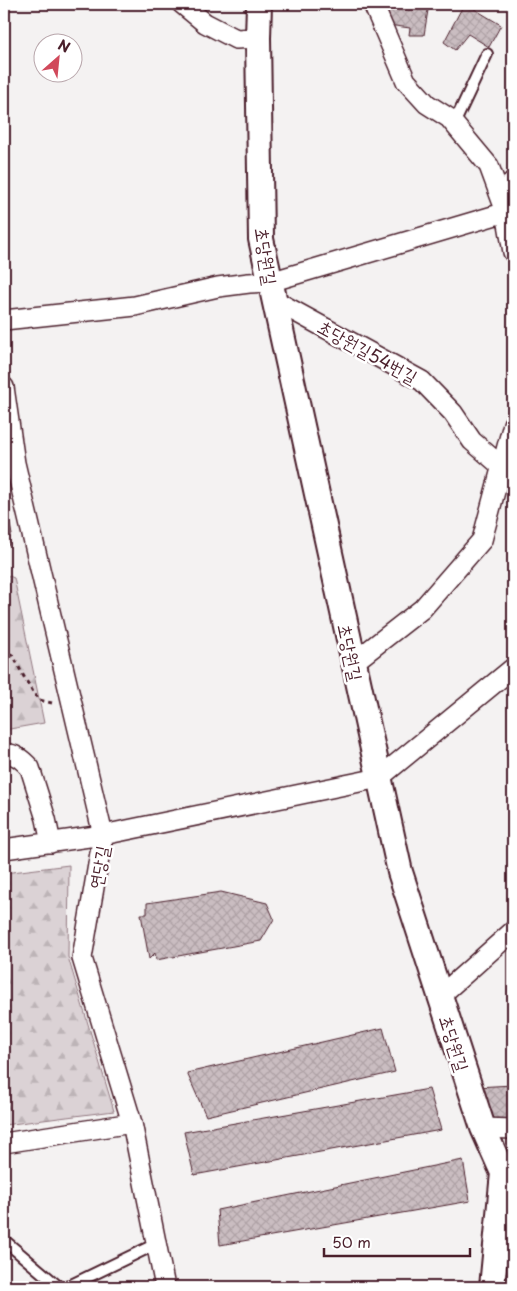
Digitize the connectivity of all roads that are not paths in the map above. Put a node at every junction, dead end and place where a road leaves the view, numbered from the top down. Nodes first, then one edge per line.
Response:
1 (182, 4) edge
2 (259, 4) edge
3 (373, 4) edge
4 (258, 38) junction
5 (487, 54) dead end
6 (454, 124) junction
7 (513, 181) edge
8 (509, 211) edge
9 (513, 252) edge
10 (272, 291) junction
11 (4, 320) edge
12 (4, 387) edge
13 (513, 424) edge
14 (501, 466) junction
15 (9, 467) edge
16 (513, 480) edge
17 (354, 662) junction
18 (513, 668) edge
19 (4, 754) edge
20 (379, 778) junction
21 (104, 835) junction
22 (51, 843) junction
23 (4, 850) edge
24 (513, 931) edge
25 (440, 996) junction
26 (132, 1124) junction
27 (483, 1128) junction
28 (513, 1129) edge
29 (4, 1143) edge
30 (4, 1242) edge
31 (156, 1244) junction
32 (59, 1287) edge
33 (67, 1287) edge
34 (165, 1287) edge
35 (492, 1287) edge

1 - 4 street
2 - 4 street, 초당원길
3 - 6 street
4 - 10 street, 초당원길
5 - 6 lane
6 - 8 street
7 - 8 street
8 - 9 street
8 - 10 street
10 - 11 street
10 - 14 street, 초당원길54번길
10 - 17 street, 초당원길
12 - 15 street, 연당길
13 - 14 street
14 - 16 street, 초당원길54번길
14 - 17 street
15 - 21 street, 연당길
17 - 20 street, 초당원길
18 - 20 street
19 - 22 street
20 - 21 street
20 - 25 street, 초당원길
21 - 22 street
21 - 26 street, 연당길
22 - 23 street
24 - 25 street
25 - 27 street, 초당원길
26 - 29 street
26 - 31 street, 연당길
27 - 28 street
27 - 35 street, 초당원길
30 - 32 lane
31 - 33 lane
31 - 34 street, 연당길

